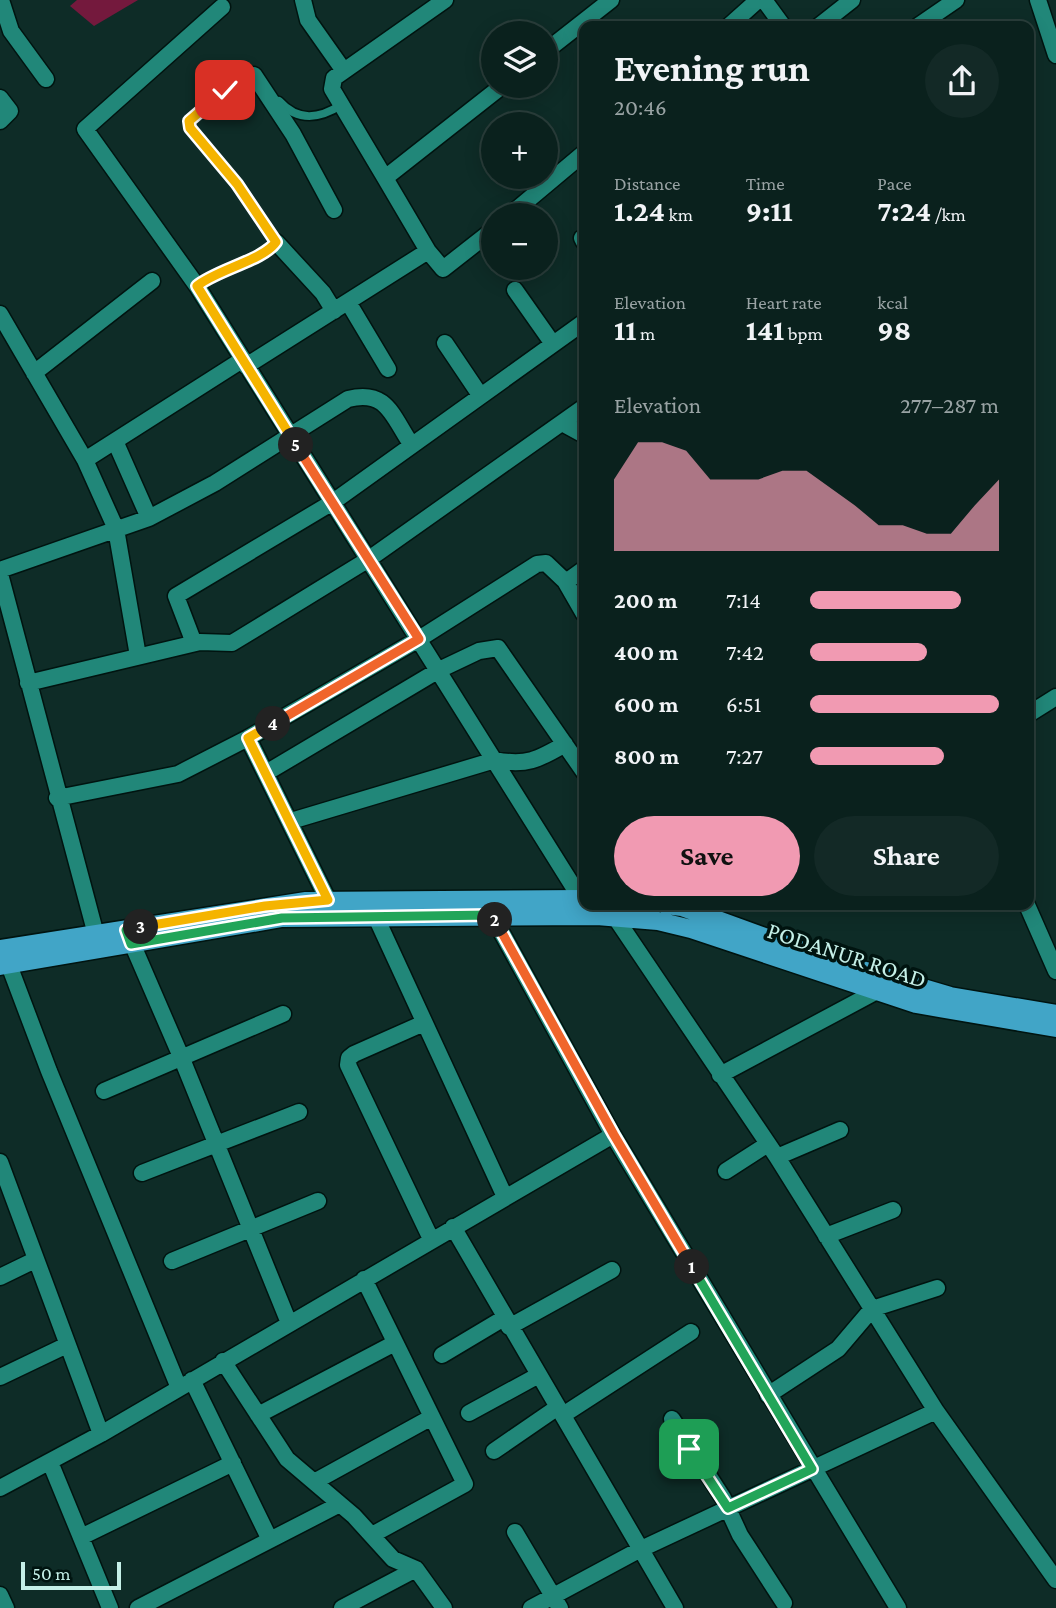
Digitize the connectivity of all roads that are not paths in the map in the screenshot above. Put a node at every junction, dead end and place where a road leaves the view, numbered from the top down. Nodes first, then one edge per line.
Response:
1 (1, 0) edge
2 (303, 0) edge
3 (446, 0) edge
4 (611, 0) edge
5 (761, 0) edge
6 (852, 0) edge
7 (956, 0) edge
8 (1038, 0) edge
9 (222, 6) dead end
10 (584, 21) edge
11 (735, 21) edge
12 (779, 21) edge
13 (825, 21) edge
14 (925, 21) edge
15 (579, 25) edge
16 (558, 42) edge
17 (1056, 55) edge
18 (344, 71) junction
19 (254, 75) junction
20 (46, 79) dead end
21 (0, 98) edge
22 (487, 98) edge
23 (341, 105) junction
24 (0, 121) edge
25 (579, 157) edge
26 (385, 178) junction
27 (524, 203) edge
28 (334, 211) dead end
29 (481, 239) edge
30 (276, 242) junction
31 (428, 251) junction
32 (152, 281) dead end
33 (197, 286) junction
34 (515, 290) dead end
35 (348, 302) junction
36 (334, 311) junction
37 (0, 314) edge
38 (579, 326) edge
39 (445, 343) dead end
40 (554, 344) junction
41 (244, 363) junction
42 (388, 369) dead end
43 (34, 373) junction
44 (480, 395) junction
45 (579, 411) edge
46 (562, 423) junction
47 (579, 432) edge
48 (292, 437) junction
49 (115, 441) junction
50 (411, 444) junction
51 (85, 460) junction
52 (332, 502) junction
53 (149, 518) junction
54 (116, 529) junction
55 (369, 559) junction
56 (0, 572) edge
57 (579, 572) edge
58 (565, 581) junction
59 (579, 605) edge
60 (419, 639) junction
61 (194, 643) junction
62 (138, 656) junction
63 (439, 670) junction
64 (28, 682) junction
65 (1056, 697) edge
66 (1034, 711) edge
67 (248, 738) junction
68 (565, 744) junction
69 (495, 760) junction
70 (579, 765) edge
71 (266, 773) junction
72 (57, 799) junction
73 (291, 821) junction
74 (579, 899) edge
75 (328, 900) junction
76 (579, 904) edge
77 (579, 904) edge
78 (597, 910) edge
79 (702, 910) edge
80 (1029, 910) edge
81 (374, 915) junction
82 (492, 915) junction
83 (615, 917) junction
84 (129, 937) junction
85 (98, 943) junction
86 (3, 960) edge
87 (1056, 971) edge
88 (877, 991) junction
89 (283, 1014) dead end
90 (1056, 1014) edge
91 (424, 1023) junction
92 (1056, 1028) edge
93 (182, 1059) junction
94 (720, 1075) junction
95 (104, 1091) dead end
96 (299, 1112) dead end
97 (840, 1130) dead end
98 (614, 1135) junction
99 (216, 1144) junction
100 (773, 1151) junction
101 (0, 1162) edge
102 (726, 1171) dead end
103 (142, 1173) dead end
104 (5, 1191) edge
105 (505, 1197) junction
106 (318, 1201) dead end
107 (893, 1210) dead end
108 (453, 1227) junction
109 (250, 1229) junction
110 (826, 1236) junction
111 (431, 1239) junction
112 (35, 1260) junction
113 (172, 1261) dead end
114 (612, 1270) dead end
115 (0, 1277) edge
116 (364, 1279) junction
117 (937, 1288) dead end
118 (872, 1309) junction
119 (507, 1322) junction
120 (289, 1323) junction
121 (691, 1332) dead end
122 (395, 1343) junction
123 (67, 1345) junction
124 (442, 1355) dead end
125 (223, 1361) junction
126 (537, 1376) junction
127 (0, 1377) edge
128 (186, 1384) junction
129 (768, 1395) junction
130 (560, 1411) junction
131 (936, 1411) junction
132 (469, 1413) dead end
133 (258, 1415) junction
134 (432, 1417) junction
135 (672, 1419) dead end
136 (100, 1434) junction
137 (494, 1451) dead end
138 (50, 1462) junction
139 (233, 1463) junction
140 (812, 1469) junction
141 (314, 1482) junction
142 (0, 1488) edge
143 (340, 1504) junction
144 (728, 1508) junction
145 (515, 1532) dead end
146 (372, 1535) junction
147 (81, 1537) junction
148 (270, 1539) junction
149 (639, 1550) junction
150 (416, 1569) junction
151 (1056, 1580) edge
152 (0, 1594) edge
153 (369, 1602) edge
154 (556, 1602) edge
155 (784, 1603) dead end
156 (6, 1608) edge
157 (110, 1608) edge
158 (138, 1608) edge
159 (342, 1608) edge
160 (444, 1608) edge
161 (531, 1608) edge
162 (675, 1608) edge
163 (898, 1608) edge

1 - 20 street
2 - 18 street
3 - 18 street
4 - 10 street
5 - 11 street
5 - 12 street
6 - 13 street
7 - 14 street
8 - 17 street
9 - 33 street
15 - 16 street
18 - 23 street
19 - 23 lane
19 - 28 street
19 - 30 lane
21 - 24 street
22 - 26 street
23 - 26 street
25 - 27 street
26 - 31 street
29 - 31 street
30 - 33 lane
30 - 36 street
31 - 35 street
32 - 43 street
33 - 41 street
34 - 40 street
35 - 36 street
35 - 42 street
36 - 41 street
37 - 43 street
38 - 40 street
39 - 44 street
40 - 44 street
41 - 48 street
41 - 49 street
43 - 51 street
44 - 50 street
45 - 46 street
46 - 47 street
46 - 55 street
48 - 50 street
48 - 52 street
48 - 53 street
49 - 51 street
49 - 53 street
50 - 52 street
51 - 54 street
52 - 55 street
52 - 61 street
53 - 54 street
54 - 56 street
54 - 62 street
55 - 60 street
55 - 61 street
56 - 64 street
57 - 58 street
58 - 59 street
58 - 60 street
60 - 63 street
60 - 67 street
61 - 62 street
62 - 64 street
63 - 68 street
63 - 69 street
63 - 71 street
64 - 72 street
65 - 66 street
67 - 71 street
67 - 72 street
68 - 69 street
68 - 70 street
69 - 73 street
69 - 74 street
71 - 73 street
72 - 85 street
73 - 75 street
75 - 76 main road
75 - 84 main road
77 - 82 main road, PODANUR ROAD
78 - 83 main road, PODANUR ROAD
79 - 90 main road
80 - 87 street
81 - 82 main road, PODANUR ROAD
81 - 84 main road, PODANUR ROAD
81 - 91 street
82 - 98 street
83 - 88 main road, PODANUR ROAD
83 - 94 street
84 - 85 main road
84 - 93 street
85 - 86 main road
86 - 128 street
88 - 92 main road, PODANUR ROAD
88 - 94 street
89 - 93 street
91 - 105 street
91 - 111 street
93 - 95 street
93 - 99 street
94 - 100 street
96 - 99 street
97 - 100 street
98 - 105 street
98 - 129 street
99 - 103 street
99 - 109 street
100 - 102 street
100 - 110 street
101 - 104 street
104 - 112 street
105 - 108 street
106 - 109 street
107 - 110 street
108 - 111 street
108 - 119 street
109 - 113 street
109 - 120 street
110 - 118 street
111 - 116 street
112 - 115 street
112 - 123 street
114 - 119 street
116 - 120 street
116 - 122 street
117 - 118 street
118 - 129 street
118 - 131 street
119 - 124 street
119 - 126 street
120 - 125 street
121 - 130 street
122 - 133 street
122 - 134 street
123 - 127 street
123 - 136 street
125 - 128 street
125 - 133 street
126 - 130 street
126 - 132 street
128 - 136 street
128 - 139 street
129 - 140 street
130 - 137 street
130 - 149 street
131 - 140 street
131 - 151 street
133 - 141 street
134 - 141 street
134 - 146 street
135 - 144 street
136 - 138 street
138 - 142 street
138 - 147 street
139 - 147 street
139 - 148 street
140 - 144 street
140 - 163 street
141 - 143 street
143 - 146 street
143 - 148 street
144 - 149 street
144 - 155 street
145 - 154 street
146 - 150 street
147 - 157 street
148 - 158 street
149 - 154 street
149 - 162 street
150 - 153 street
150 - 160 street
152 - 156 street
153 - 159 street
154 - 161 street

